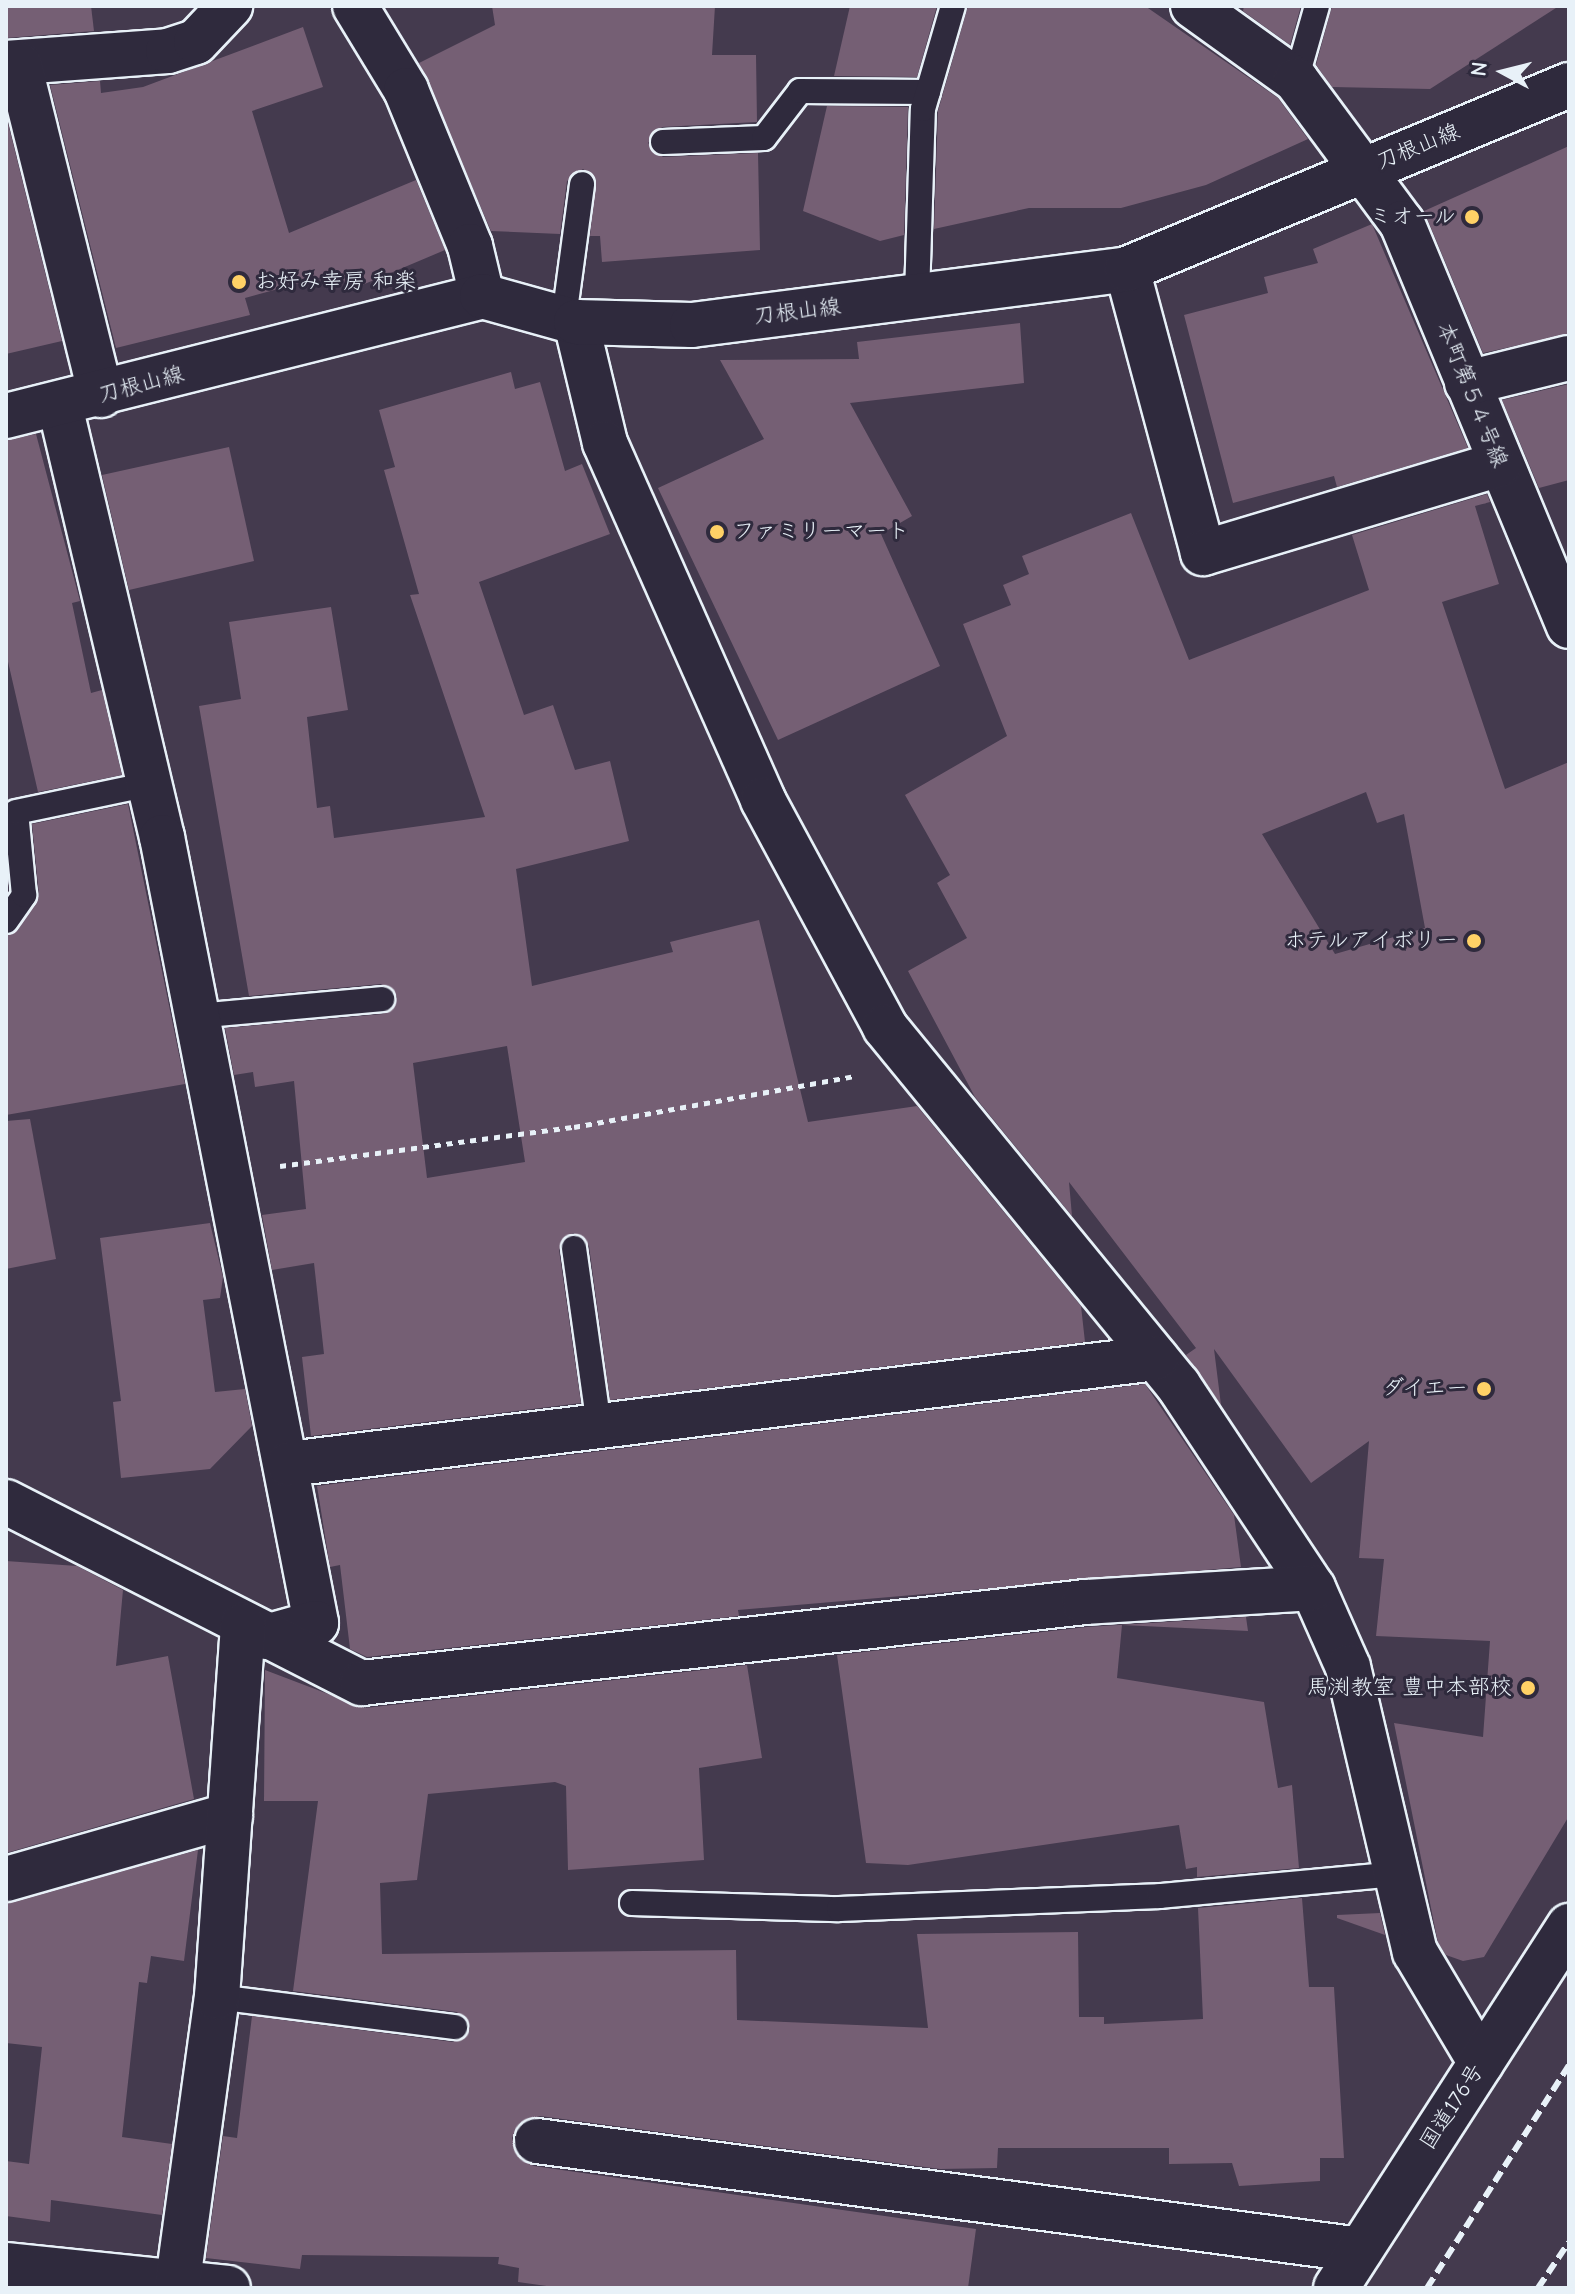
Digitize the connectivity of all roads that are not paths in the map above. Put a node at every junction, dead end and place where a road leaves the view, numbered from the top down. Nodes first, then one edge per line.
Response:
1 (230, 6) edge
2 (355, 6) edge
3 (953, 6) edge
4 (1193, 6) edge
5 (1317, 6) edge
6 (13, 64) edge
7 (1296, 80) junction
8 (1569, 85) edge
9 (928, 92) junction
10 (663, 142) dead end
11 (1366, 168) junction
12 (582, 184) dead end
13 (1127, 269) junction
14 (482, 296) junction
15 (917, 296) junction
16 (570, 320) junction
17 (1569, 358) edge
18 (1467, 383) junction
19 (101, 395) junction
20 (60, 406) junction
21 (6, 416) edge
22 (1500, 464) junction
23 (1569, 626) edge
24 (150, 784) junction
25 (6, 921) edge
26 (382, 999) dead end
27 (196, 1016) junction
28 (574, 1248) dead end
29 (1156, 1358) junction
30 (599, 1426) junction
31 (289, 1464) junction
32 (6, 1502) edge
33 (1313, 1588) junction
34 (254, 1631) junction
35 (230, 1815) junction
36 (1397, 1874) junction
37 (6, 1879) edge
38 (632, 1903) dead end
39 (1569, 1926) edge
40 (217, 1997) junction
41 (455, 2027) dead end
42 (1481, 2063) junction
43 (537, 2141) dead end
44 (1360, 2250) junction
45 (6, 2265) edge
46 (178, 2285) edge
47 (228, 2288) edge
48 (1336, 2288) edge

1 - 6 main road
2 - 14 main road
3 - 9 lane
4 - 7 main road, 本町第５４号線
5 - 7 lane
6 - 19 main road
7 - 11 main road, 本町第５４号線
8 - 11 main road, 刀根山線
9 - 10 lane
9 - 15 lane
11 - 13 main road, 刀根山線
11 - 18 main road, 本町第５４号線
12 - 16 lane
13 - 15 main road, 刀根山線
13 - 22 main road
14 - 16 main road, 刀根山線
14 - 19 main road, 刀根山線
15 - 16 main road, 刀根山線
16 - 29 main road
17 - 18 main road
18 - 22 main road, 本町第５４号線
19 - 20 main road, 刀根山線
20 - 21 main road, 刀根山線
20 - 24 main road
22 - 23 main road, 本町第５４号線
24 - 25 lane
24 - 27 main road
26 - 27 lane
27 - 31 main road
28 - 30 lane
29 - 30 main road
29 - 33 main road
30 - 31 main road
31 - 34 main road
32 - 34 main road
33 - 34 main road
33 - 36 main road
34 - 35 main road
35 - 37 main road
35 - 40 main road
36 - 38 lane
36 - 42 main road
39 - 42 main road, 国道176号
40 - 41 lane
40 - 46 main road
42 - 44 main road, 国道176号
43 - 44 main road
44 - 48 main road, 国道176号
45 - 46 main road
46 - 47 main road

